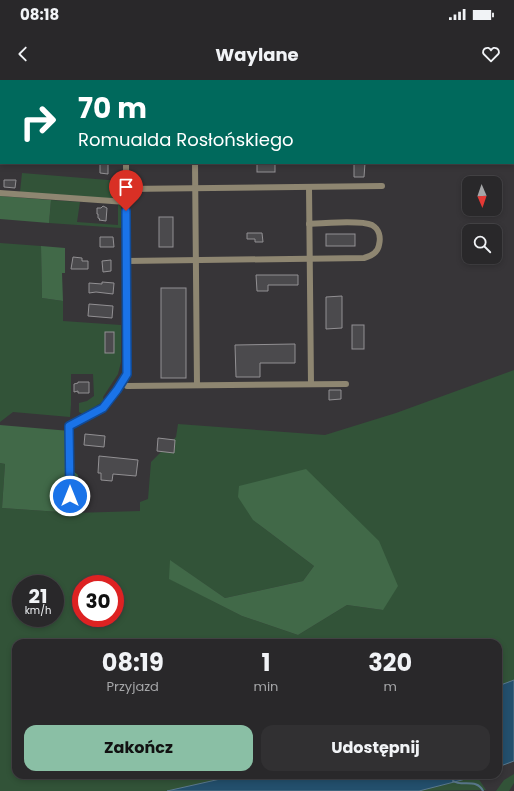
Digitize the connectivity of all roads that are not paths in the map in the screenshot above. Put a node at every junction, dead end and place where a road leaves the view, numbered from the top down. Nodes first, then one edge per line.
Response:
1 (126, 164) edge
2 (195, 164) edge
3 (382, 186) dead end
4 (309, 187) junction
5 (126, 188) junction
6 (196, 188) junction
7 (0, 193) edge
8 (126, 202) junction
9 (309, 224) junction
10 (309, 259) junction
11 (196, 260) junction
12 (126, 261) junction
13 (311, 384) junction
14 (346, 384) dead end
15 (197, 385) junction
16 (127, 386) dead end
17 (70, 506) dead end

1 - 5 street
2 - 6 street
3 - 4 street
4 - 6 street
4 - 9 street
5 - 6 street
5 - 8 street
6 - 11 street
7 - 8 street
8 - 12 street
9 - 10 street
9 - 10 street
10 - 11 street
10 - 13 street
11 - 12 street
11 - 15 street
12 - 17 street
13 - 14 street
13 - 15 street
15 - 16 street

